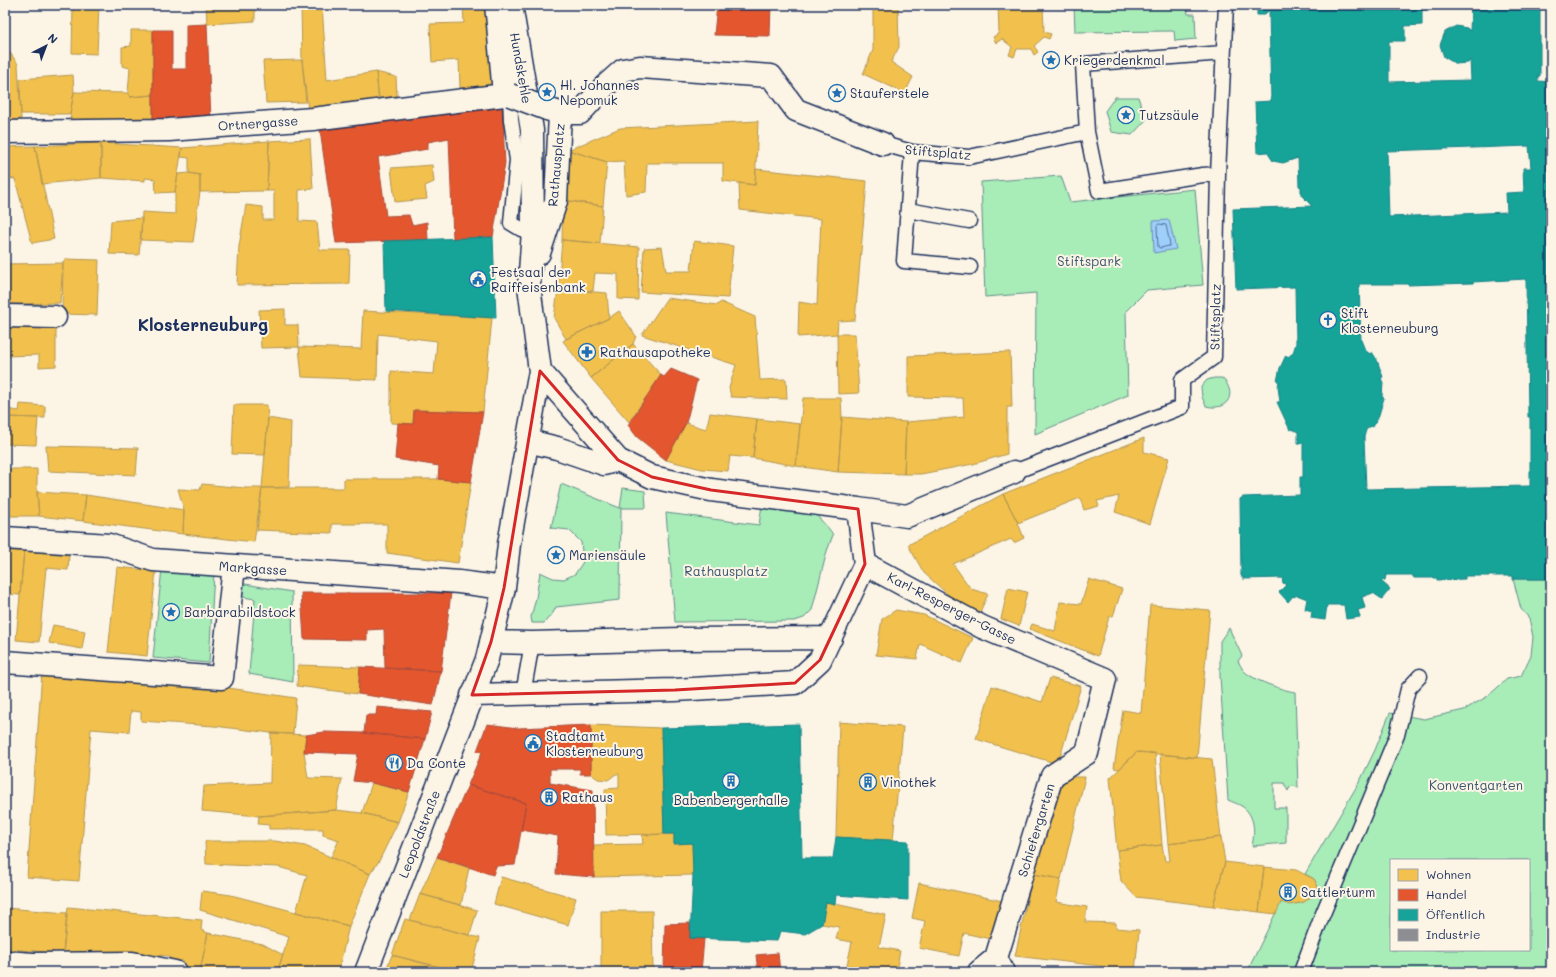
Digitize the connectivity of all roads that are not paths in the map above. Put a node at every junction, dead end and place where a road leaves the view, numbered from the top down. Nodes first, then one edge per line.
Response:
1 (496, 5) edge
2 (511, 5) edge
3 (1226, 5) edge
4 (1223, 53) junction
5 (507, 95) junction
6 (553, 111) junction
7 (532, 130) joint
8 (5, 132) edge
9 (1087, 132) junction
10 (883, 144) joint
11 (912, 152) junction
12 (1218, 174) junction
13 (908, 210) junction
14 (969, 220) dead end
15 (533, 231) junction
16 (970, 267) dead end
17 (529, 286) junction
18 (5, 316) edge
19 (55, 317) dead end
20 (540, 371) junction
21 (528, 441) junction
22 (618, 460) junction
23 (1014, 472) joint
24 (858, 509) junction
25 (5, 538) edge
26 (865, 564) junction
27 (234, 566) junction
28 (504, 588) junction
29 (831, 638) junction
30 (491, 642) junction
31 (532, 643) junction
32 (5, 662) edge
33 (1420, 676) dead end
34 (1106, 680) joint
35 (523, 694) junction
36 (472, 695) junction
37 (5, 962) edge
38 (1000, 965) edge
39 (28, 968) edge
40 (175, 972) edge
41 (366, 972) edge
42 (979, 972) edge
43 (1301, 972) edge

1 - 5 street
2 - 7 street, Hundskehle
3 - 4 lane, Stiftsplatz
4 - 9 lane
4 - 12 lane, Stiftsplatz
5 - 6 street, bridge
5 - 8 street, Ortnergasse
5 - 15 lane
6 - 10 street
6 - 17 street, Rathausplatz
7 - 15 street, Rathausplatz
9 - 11 lane, Stiftsplatz
9 - 12 lane
10 - 11 lane, Stiftsplatz
11 - 13 lane
12 - 23 lane, Stiftsplatz
13 - 14 lane
13 - 16 lane
15 - 17 street, Rathausplatz
17 - 20 street, Rathausplatz
18 - 19 street
20 - 21 street, Rathausplatz
20 - 22 street
21 - 22 street
21 - 28 street, Rathausplatz
22 - 24 street
23 - 24 street
24 - 26 street
25 - 27 street, Markgasse
26 - 29 street
26 - 34 street, Karl-Resperger-Gasse
27 - 28 street, Markgasse
27 - 32 street
28 - 30 street, Rathausplatz
29 - 31 street
29 - 35 street
30 - 31 street
30 - 36 street, Rathausplatz
31 - 35 lane
33 - 43 lane
34 - 38 street, Schiefergarten
35 - 36 street
36 - 41 street, Leopoldstraße
37 - 39 street
38 - 42 street
39 - 40 street

